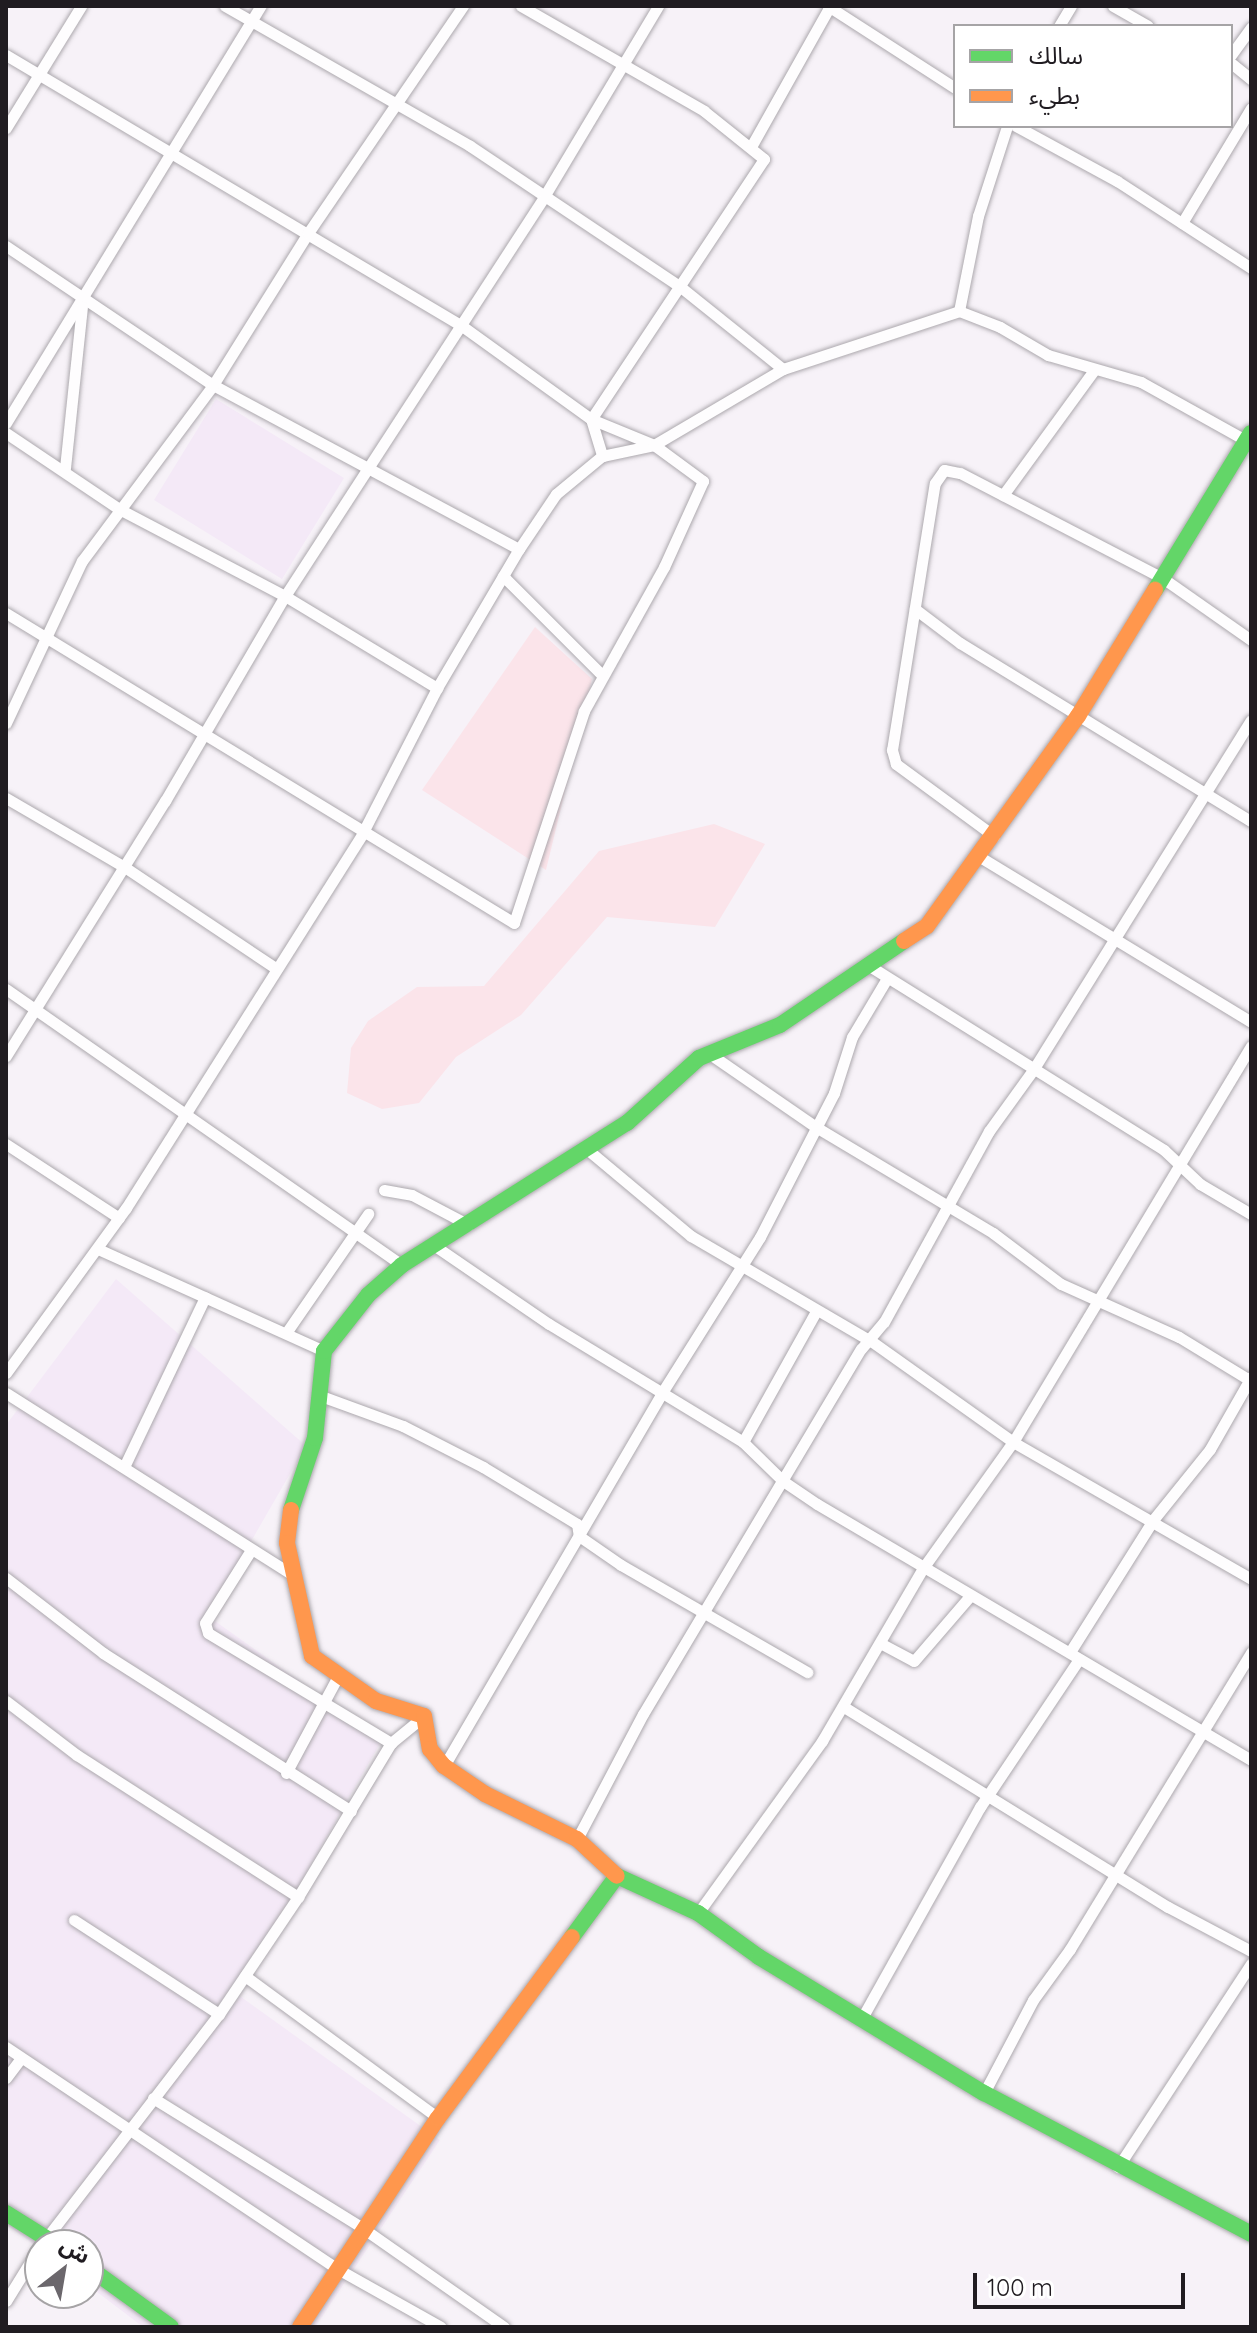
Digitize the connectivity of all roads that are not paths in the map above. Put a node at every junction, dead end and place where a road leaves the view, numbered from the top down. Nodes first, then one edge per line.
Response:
1 (81, 6) edge
2 (225, 6) edge
3 (261, 6) edge
4 (463, 6) edge
5 (521, 6) edge
6 (658, 6) edge
7 (829, 6) edge
8 (1071, 6) edge
9 (1113, 6) edge
10 (251, 23) junction
11 (1060, 24) edge
12 (1144, 24) edge
13 (1251, 27) edge
14 (1233, 52) edge
15 (6, 55) edge
16 (619, 64) junction
17 (1233, 65) edge
18 (38, 76) junction
19 (1251, 79) edge
20 (953, 87) edge
21 (399, 102) junction
22 (1251, 108) edge
23 (6, 128) edge
24 (1006, 128) edge
25 (1019, 128) edge
26 (752, 145) junction
27 (172, 155) junction
28 (545, 195) junction
29 (1182, 223) junction
30 (308, 233) junction
31 (6, 246) edge
32 (1251, 268) edge
33 (678, 285) junction
34 (82, 302) junction
35 (959, 311) junction
36 (462, 326) junction
37 (783, 369) junction
38 (1094, 370) junction
39 (213, 385) junction
40 (591, 419) junction
41 (6, 423) edge
42 (6, 433) edge
43 (654, 445) junction
44 (1248, 445) edge
45 (602, 456) junction
46 (65, 468) junction
47 (369, 469) junction
48 (1003, 495) junction
49 (119, 509) junction
50 (519, 549) junction
51 (503, 576) junction
52 (1161, 577) junction
53 (285, 596) junction
54 (915, 609) junction
55 (6, 613) edge
56 (1251, 640) edge
57 (49, 641) junction
58 (602, 675) junction
59 (437, 688) junction
60 (1078, 716) junction
61 (1251, 720) edge
62 (6, 723) edge
63 (204, 734) junction
64 (1210, 792) junction
65 (6, 798) edge
66 (1251, 821) edge
67 (362, 834) junction
68 (994, 836) junction
69 (980, 857) junction
70 (123, 866) junction
71 (1112, 936) junction
72 (868, 965) junction
73 (277, 969) junction
74 (886, 980) junction
75 (6, 989) edge
76 (34, 1008) junction
77 (1251, 1022) edge
78 (1251, 1046) edge
79 (710, 1054) junction
80 (6, 1056) edge
81 (1033, 1070) junction
82 (184, 1117) junction
83 (816, 1127) junction
84 (6, 1144) edge
85 (588, 1150) junction
86 (1180, 1168) junction
87 (384, 1190) dead end
88 (947, 1208) junction
89 (368, 1214) dead end
90 (1251, 1214) edge
91 (119, 1218) junction
92 (469, 1225) junction
93 (356, 1232) junction
94 (435, 1246) junction
95 (98, 1249) junction
96 (402, 1265) junction
97 (742, 1266) junction
98 (205, 1297) junction
99 (1094, 1303) junction
100 (815, 1313) junction
101 (286, 1333) junction
102 (871, 1341) junction
103 (324, 1351) junction
104 (6, 1373) edge
105 (1250, 1379) edge
106 (663, 1391) junction
107 (6, 1393) edge
108 (321, 1396) junction
109 (743, 1442) junction
110 (1013, 1442) junction
111 (124, 1467) junction
112 (783, 1481) junction
113 (1153, 1520) junction
114 (579, 1536) junction
115 (251, 1550) junction
116 (923, 1568) junction
117 (293, 1575) junction
118 (6, 1578) edge
119 (1251, 1579) edge
120 (969, 1597) junction
121 (703, 1615) junction
122 (880, 1643) junction
123 (1251, 1652) edge
124 (1075, 1656) junction
125 (807, 1672) dead end
126 (338, 1676) junction
127 (6, 1701) edge
128 (323, 1704) junction
129 (844, 1707) junction
130 (424, 1716) junction
131 (1206, 1732) junction
132 (391, 1743) junction
133 (1251, 1760) edge
134 (444, 1766) junction
135 (286, 1773) junction
136 (989, 1794) junction
137 (351, 1811) junction
138 (577, 1839) junction
139 (1116, 1872) junction
140 (617, 1876) junction
141 (298, 1897) junction
142 (698, 1913) junction
143 (74, 1920) dead end
144 (1251, 1951) edge
145 (1251, 1964) edge
146 (245, 1976) junction
147 (219, 2014) junction
148 (862, 2018) junction
149 (6, 2047) edge
150 (21, 2058) junction
151 (6, 2078) edge
152 (984, 2093) junction
153 (153, 2098) junction
154 (438, 2118) junction
155 (127, 2129) junction
156 (1118, 2167) junction
157 (6, 2213) edge
158 (27, 2229) edge
159 (56, 2229) edge
160 (364, 2229) junction
161 (1251, 2234) edge
162 (336, 2268) junction
163 (24, 2275) edge
164 (104, 2279) edge
165 (6, 2301) edge
166 (171, 2327) edge
167 (300, 2327) edge
168 (441, 2327) edge
169 (504, 2327) edge

1 - 18 street
2 - 10 street
3 - 10 street
4 - 21 street
5 - 16 street
6 - 16 street
7 - 20 street
7 - 26 street
8 - 11 street
9 - 12 street
10 - 21 street
10 - 27 street
13 - 14 street
15 - 18 street
16 - 26 street
16 - 28 street
17 - 19 street
18 - 23 street
18 - 27 street
21 - 28 street
21 - 30 street
22 - 29 street
24 - 35 street
25 - 29 street
26 - 33 street
27 - 30 street
27 - 34 street
28 - 33 street
28 - 36 street
29 - 32 street
30 - 36 street
30 - 39 street
31 - 34 street
33 - 37 street
33 - 40 street
34 - 39 street
34 - 41 street
34 - 46 street
35 - 37 street
35 - 38 street
36 - 40 street
36 - 47 street
37 - 43 street
38 - 44 street
38 - 48 street
39 - 47 street
39 - 49 street
40 - 43 street
40 - 45 street
42 - 46 street
43 - 45 street
43 - 58 street
44 - 52 street
45 - 50 street
46 - 49 street
47 - 50 street
47 - 53 street
48 - 52 street
48 - 54 street
49 - 53 street
49 - 57 street
50 - 51 street
51 - 58 street
51 - 59 street
52 - 56 street
52 - 60 street
53 - 59 street
53 - 63 street
54 - 60 street
54 - 68 street
55 - 57 street
57 - 62 street
57 - 63 street
58 - 67 street
59 - 67 street
60 - 64 street
60 - 68 street
61 - 64 street
63 - 67 street
63 - 70 street
64 - 66 street
64 - 71 street
65 - 70 street
67 - 73 street
68 - 69 street
69 - 71 street
69 - 72 street
70 - 73 street
70 - 76 street
71 - 77 street
71 - 81 street
72 - 74 street
72 - 79 street
73 - 82 street
74 - 81 street
74 - 83 street
75 - 76 street
76 - 80 street
76 - 82 street
78 - 86 street
79 - 83 street
79 - 85 street
81 - 86 street
81 - 88 street
82 - 91 street
82 - 93 street
83 - 88 street
83 - 97 street
84 - 91 street
85 - 92 street
85 - 97 street
86 - 90 street
86 - 99 street
87 - 92 street
88 - 99 street
88 - 102 street
89 - 93 street
91 - 95 street
92 - 94 street
93 - 96 street
93 - 101 street
94 - 96 street
94 - 106 street
95 - 98 street
95 - 104 street
96 - 103 street
97 - 100 street
97 - 106 street
98 - 101 street
98 - 111 street
99 - 105 street
99 - 110 street
100 - 102 street
100 - 109 street
101 - 103 street
102 - 110 street
102 - 112 street
103 - 108 street
105 - 113 street
106 - 109 street
106 - 114 street
107 - 111 street
108 - 114 street
108 - 117 street
109 - 112 street
110 - 113 street
110 - 116 street
111 - 115 street
112 - 116 street
112 - 121 street
113 - 119 street
113 - 124 street
114 - 121 street
114 - 134 street
115 - 117 street
115 - 128 street
116 - 120 street
116 - 122 street
117 - 126 street
118 - 135 street
120 - 122 street
120 - 124 street
121 - 125 street
121 - 138 street
122 - 129 street
123 - 131 street
124 - 131 street
124 - 136 street
126 - 128 street
126 - 130 street
127 - 141 street
128 - 132 street
128 - 135 street
129 - 136 street
129 - 142 street
130 - 132 street
130 - 134 street
131 - 133 street
131 - 139 street
132 - 137 street
134 - 138 street
135 - 137 street
136 - 139 street
136 - 148 street
137 - 141 street
138 - 140 street
139 - 144 street
139 - 152 street
140 - 142 street
140 - 154 street
141 - 146 street
142 - 148 street
143 - 147 street
145 - 156 street
146 - 147 street
146 - 154 street
147 - 153 street
148 - 152 street
149 - 150 street
150 - 151 street
150 - 155 street
152 - 156 street
153 - 155 street
153 - 160 street
154 - 160 street
155 - 159 street
155 - 162 street
156 - 161 street
157 - 158 street
160 - 162 street
160 - 169 street
162 - 167 street
162 - 168 street
163 - 165 street
164 - 166 street

